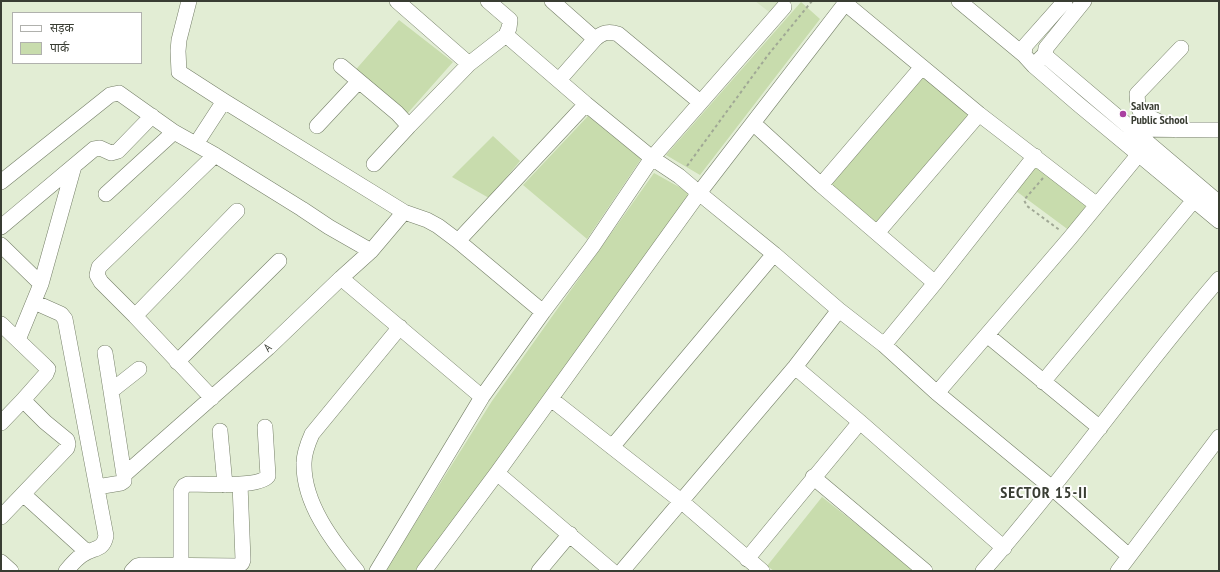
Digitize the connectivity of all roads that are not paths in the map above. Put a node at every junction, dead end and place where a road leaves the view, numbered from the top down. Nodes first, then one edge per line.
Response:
1 (189, 1) edge
2 (397, 1) edge
3 (488, 1) edge
4 (552, 1) edge
5 (959, 1) edge
6 (1065, 1) edge
7 (1084, 1) edge
8 (846, 2) edge
9 (784, 7) dead end
10 (506, 35) junction
11 (595, 39) junction
12 (1181, 48) dead end
13 (1045, 54) junction
14 (1029, 60) junction
15 (469, 64) junction
16 (341, 66) dead end
17 (922, 67) junction
18 (559, 80) junction
19 (359, 81) junction
20 (224, 101) junction
21 (700, 102) junction
22 (586, 104) junction
23 (979, 114) junction
24 (152, 116) junction
25 (753, 123) junction
26 (317, 126) dead end
27 (409, 126) junction
28 (1131, 129) junction
29 (1176, 130) junction
30 (1219, 130) edge
31 (174, 132) junction
32 (196, 144) junction
33 (1143, 149) junction
34 (215, 155) junction
35 (1035, 156) junction
36 (652, 158) junction
37 (374, 164) dead end
38 (74, 166) junction
39 (1, 182) edge
40 (821, 185) junction
41 (699, 193) junction
42 (106, 194) dead end
43 (1194, 200) junction
44 (1219, 203) edge
45 (1097, 205) junction
46 (237, 211) dead end
47 (404, 212) junction
48 (1219, 221) edge
49 (1, 227) edge
50 (877, 233) junction
51 (458, 241) junction
52 (1, 245) edge
53 (371, 251) junction
54 (774, 254) junction
55 (279, 261) dead end
56 (341, 278) junction
57 (1219, 279) edge
58 (936, 283) junction
59 (41, 284) junction
60 (34, 302) junction
61 (839, 310) junction
62 (543, 312) junction
63 (135, 316) junction
64 (1, 324) edge
65 (400, 327) junction
66 (987, 335) junction
67 (18, 340) junction
68 (884, 345) junction
69 (105, 353) dead end
70 (177, 362) junction
71 (795, 367) junction
72 (139, 369) dead end
73 (1043, 382) junction
74 (111, 391) junction
75 (937, 393) junction
76 (482, 397) junction
77 (212, 398) junction
78 (551, 399) junction
79 (23, 400) junction
80 (2, 418) edge
81 (860, 422) junction
82 (265, 427) dead end
83 (1100, 428) junction
84 (220, 431) dead end
85 (1219, 437) edge
86 (612, 447) junction
87 (497, 473) junction
88 (124, 475) junction
89 (813, 478) junction
90 (240, 484) junction
91 (225, 485) junction
92 (97, 487) junction
93 (1052, 488) junction
94 (23, 494) junction
95 (681, 501) junction
96 (1, 517) edge
97 (570, 534) junction
98 (1004, 548) junction
99 (88, 552) junction
100 (1129, 556) junction
101 (747, 559) junction
102 (1, 562) edge
103 (181, 566) junction
104 (11, 571) edge
105 (66, 571) edge
106 (132, 571) edge
107 (357, 571) edge
108 (377, 571) edge
109 (424, 571) edge
110 (539, 571) edge
111 (612, 571) edge
112 (622, 571) edge
113 (762, 571) edge
114 (925, 571) edge
115 (983, 571) edge
116 (1118, 571) edge

1 - 20 street
2 - 15 street
3 - 10 street
4 - 11 street
5 - 14 street
6 - 14 street
7 - 13 street
8 - 17 street
8 - 25 street
9 - 21 street
10 - 15 street
10 - 18 street
11 - 18 street
11 - 21 street
12 - 29 street
13 - 14 street
13 - 28 street
14 - 33 street
15 - 27 street
16 - 19 street
17 - 23 street
17 - 40 street
18 - 22 street
19 - 26 street
19 - 27 street
20 - 32 street
20 - 47 street
21 - 36 street
22 - 36 street
22 - 51 street
23 - 35 street
23 - 50 street
24 - 31 street
24 - 38 street
24 - 39 street
25 - 40 street
25 - 41 street
27 - 37 street
28 - 29 street
28 - 33 street
29 - 30 street
31 - 32 street
31 - 42 street
32 - 34 street
33 - 43 street
33 - 44 street
33 - 45 street
34 - 53 street
34 - 63 street
35 - 45 street
35 - 58 street
36 - 41 street
36 - 62 street
38 - 49 street
38 - 59 street
40 - 50 street
41 - 54 street
41 - 78 street
43 - 48 street
43 - 73 street
45 - 66 street
46 - 63 street
47 - 51 street
47 - 53 street, A
50 - 58 street
51 - 62 street
52 - 59 street
53 - 56 street, A
54 - 61 street
54 - 86 street
55 - 70 street
56 - 65 street
56 - 77 street, A
57 - 83 street
58 - 68 street
59 - 60 street
60 - 67 street
60 - 92 street
61 - 68 street
61 - 71 street
62 - 76 street
63 - 70 street
64 - 67 street
65 - 76 street
65 - 107 street
66 - 73 street
66 - 75 street
67 - 79 street
68 - 75 street
69 - 74 street
70 - 77 street
71 - 81 street
71 - 95 street
72 - 74 street
73 - 83 street
74 - 88 street
75 - 93 street
76 - 108 street
77 - 88 street, A
78 - 86 street
78 - 87 street
79 - 80 street
79 - 94 street
81 - 89 street
81 - 98 street
82 - 90 street
83 - 93 street
84 - 91 street
85 - 100 street
86 - 95 street
87 - 97 street
87 - 109 street
88 - 92 street, A
89 - 101 street
89 - 114 street
90 - 91 street
90 - 103 street
91 - 103 street
92 - 99 street
93 - 98 street
93 - 100 street
94 - 96 street
94 - 99 street
95 - 101 street
95 - 112 street
97 - 110 street
97 - 111 street
98 - 115 street
99 - 105 street
100 - 116 street
101 - 113 street
102 - 104 street
103 - 106 street

